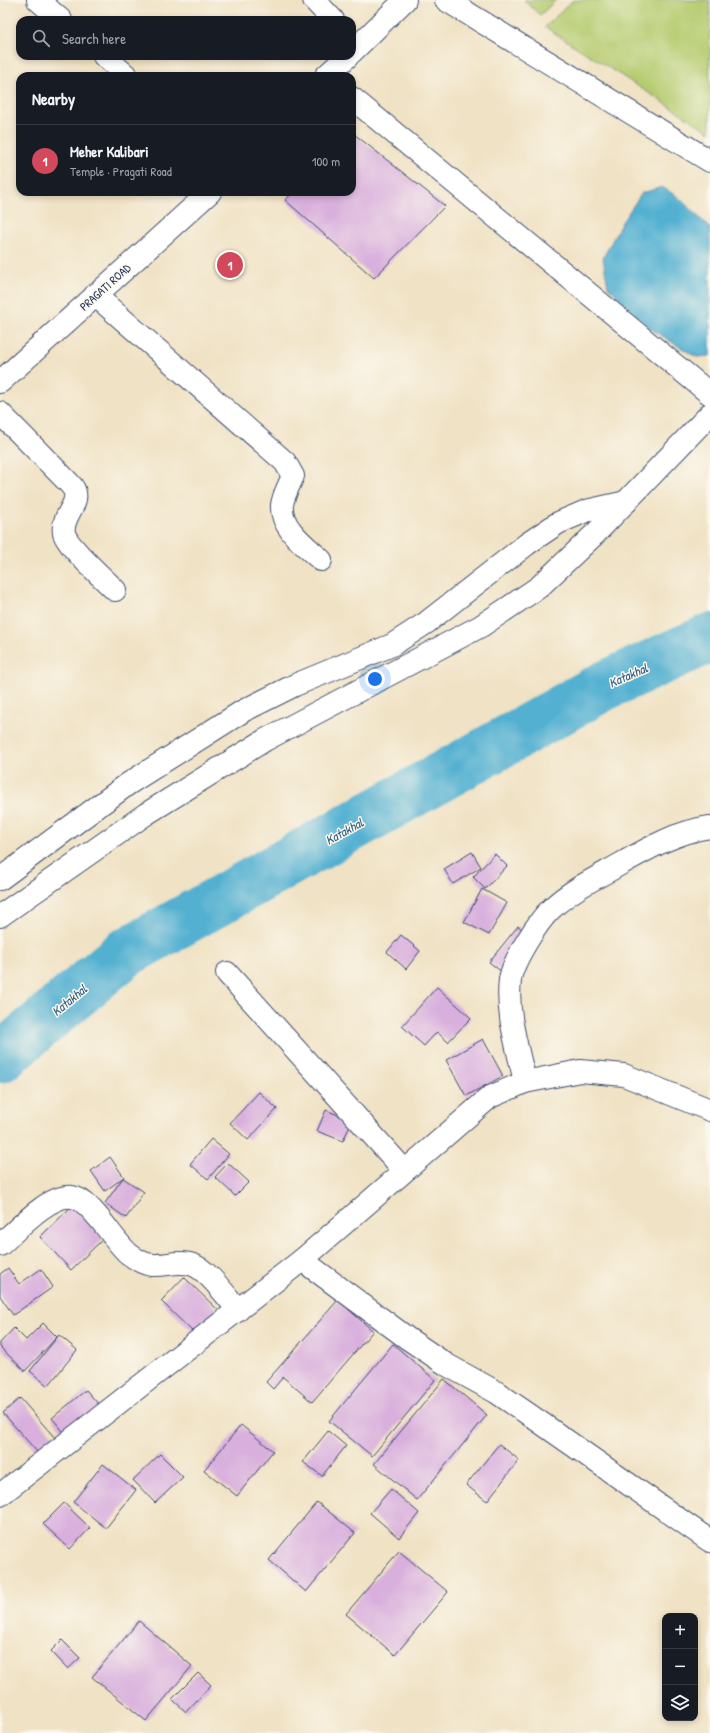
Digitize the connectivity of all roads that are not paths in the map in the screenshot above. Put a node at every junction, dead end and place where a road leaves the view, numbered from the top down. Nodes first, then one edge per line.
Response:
1 (38, 0) edge
2 (314, 0) edge
3 (405, 0) edge
4 (446, 0) edge
5 (56, 16) edge
6 (330, 16) edge
7 (356, 45) edge
8 (109, 60) edge
9 (341, 60) edge
10 (122, 72) edge
11 (330, 72) edge
12 (356, 101) edge
13 (710, 161) edge
14 (206, 196) edge
15 (95, 295) junction
16 (0, 382) edge
17 (710, 394) edge
18 (0, 413) edge
19 (710, 414) edge
20 (626, 502) junction
21 (321, 560) dead end
22 (115, 590) dead end
23 (710, 827) edge
24 (0, 879) edge
25 (0, 916) edge
26 (227, 973) dead end
27 (525, 1082) junction
28 (710, 1110) edge
29 (404, 1170) junction
30 (0, 1245) edge
31 (302, 1260) junction
32 (238, 1310) junction
33 (0, 1494) edge
34 (710, 1541) edge

1 - 5 street
2 - 6 street
3 - 7 street
4 - 13 street
8 - 10 street
9 - 11 street
12 - 17 street
14 - 15 street, PRAGATI ROAD
15 - 16 street, PRAGATI ROAD
15 - 21 street
18 - 22 street
19 - 20 street
20 - 24 street
20 - 25 street
23 - 27 street
26 - 29 street
27 - 28 street
27 - 29 street
29 - 31 street
30 - 32 street
31 - 32 street
31 - 34 street
32 - 33 street

